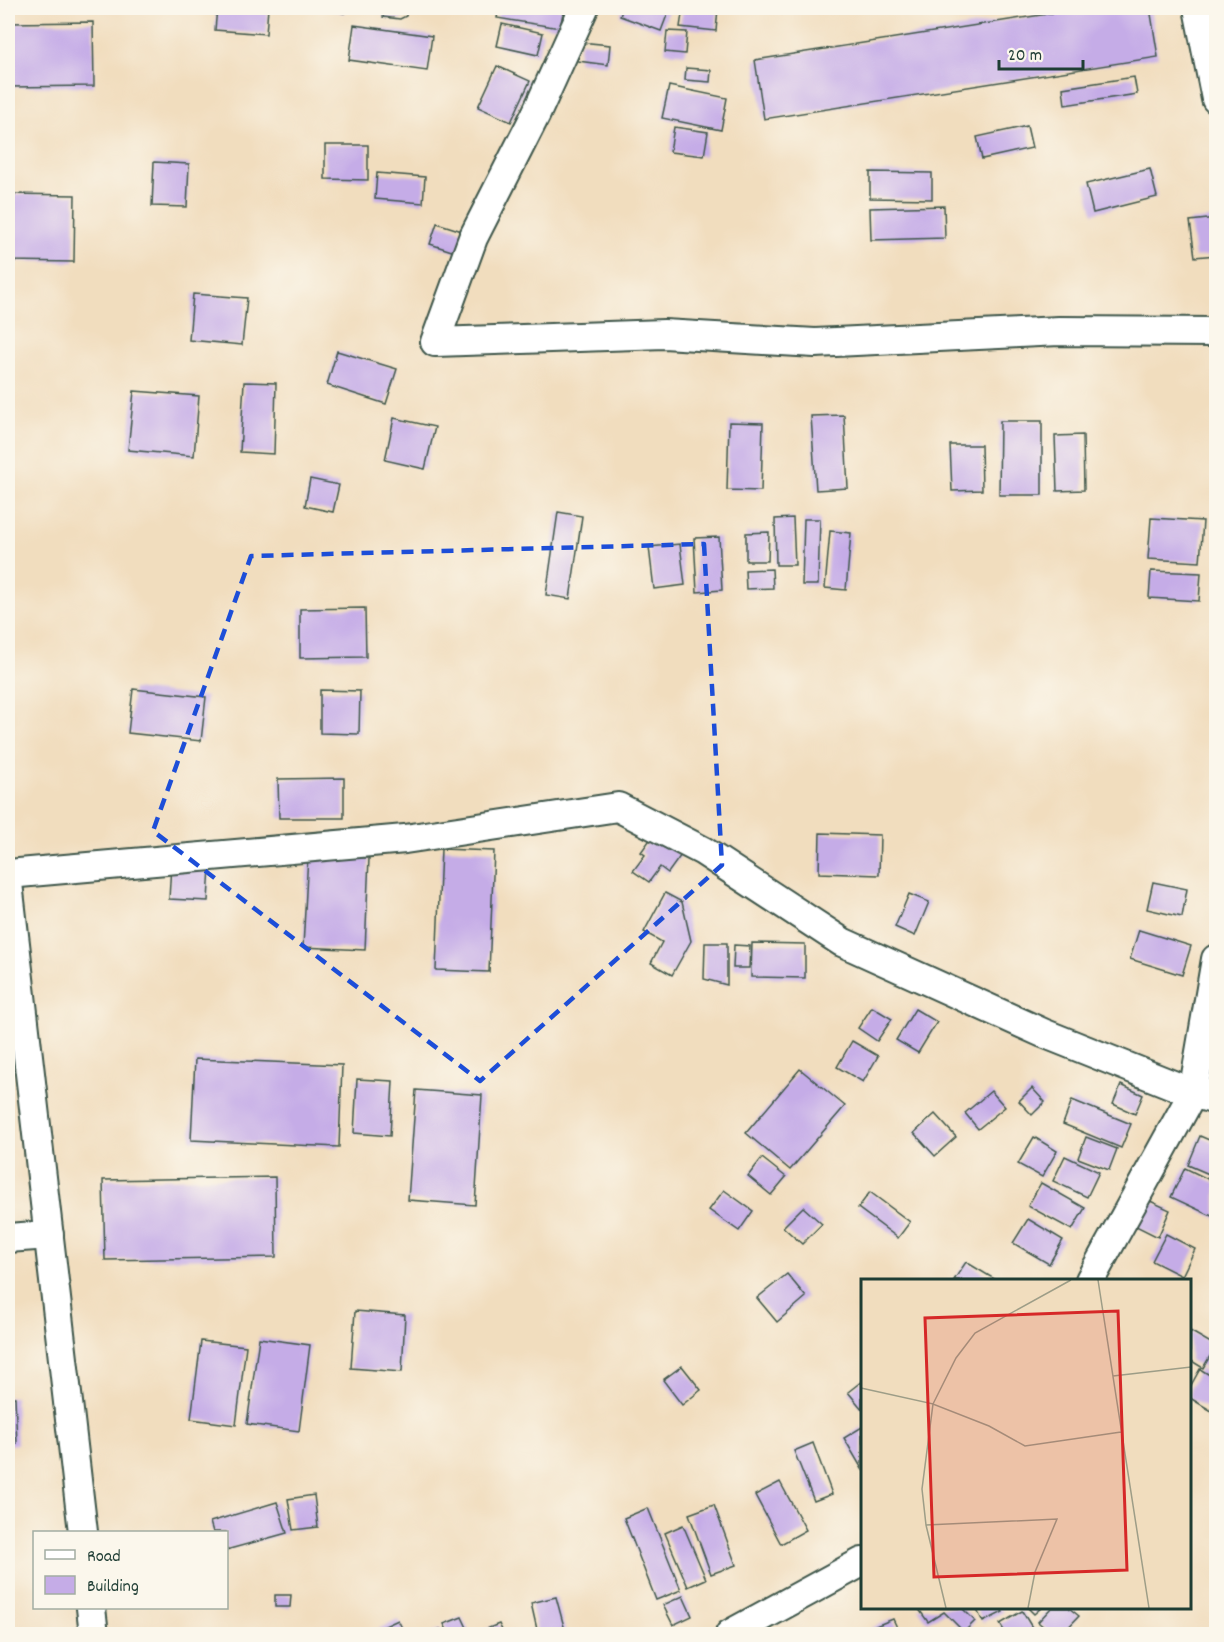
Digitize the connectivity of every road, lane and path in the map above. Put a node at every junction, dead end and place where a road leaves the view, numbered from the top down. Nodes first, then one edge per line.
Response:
1 (584, 8) edge
2 (1198, 8) edge
3 (1216, 99) edge
4 (1216, 332) edge
5 (8, 874) edge
6 (8, 883) edge
7 (1216, 960) edge
8 (1205, 1096) edge
9 (49, 1235) junction
10 (8, 1238) edge
11 (1091, 1279) edge
12 (83, 1531) edge
13 (861, 1564) edge
14 (91, 1609) edge
15 (94, 1635) edge
16 (730, 1635) edge

1 - 4 street
2 - 3 street
5 - 8 street
6 - 9 street
7 - 8 street
8 - 11 street
9 - 10 street
9 - 12 street
13 - 16 street
14 - 15 street

